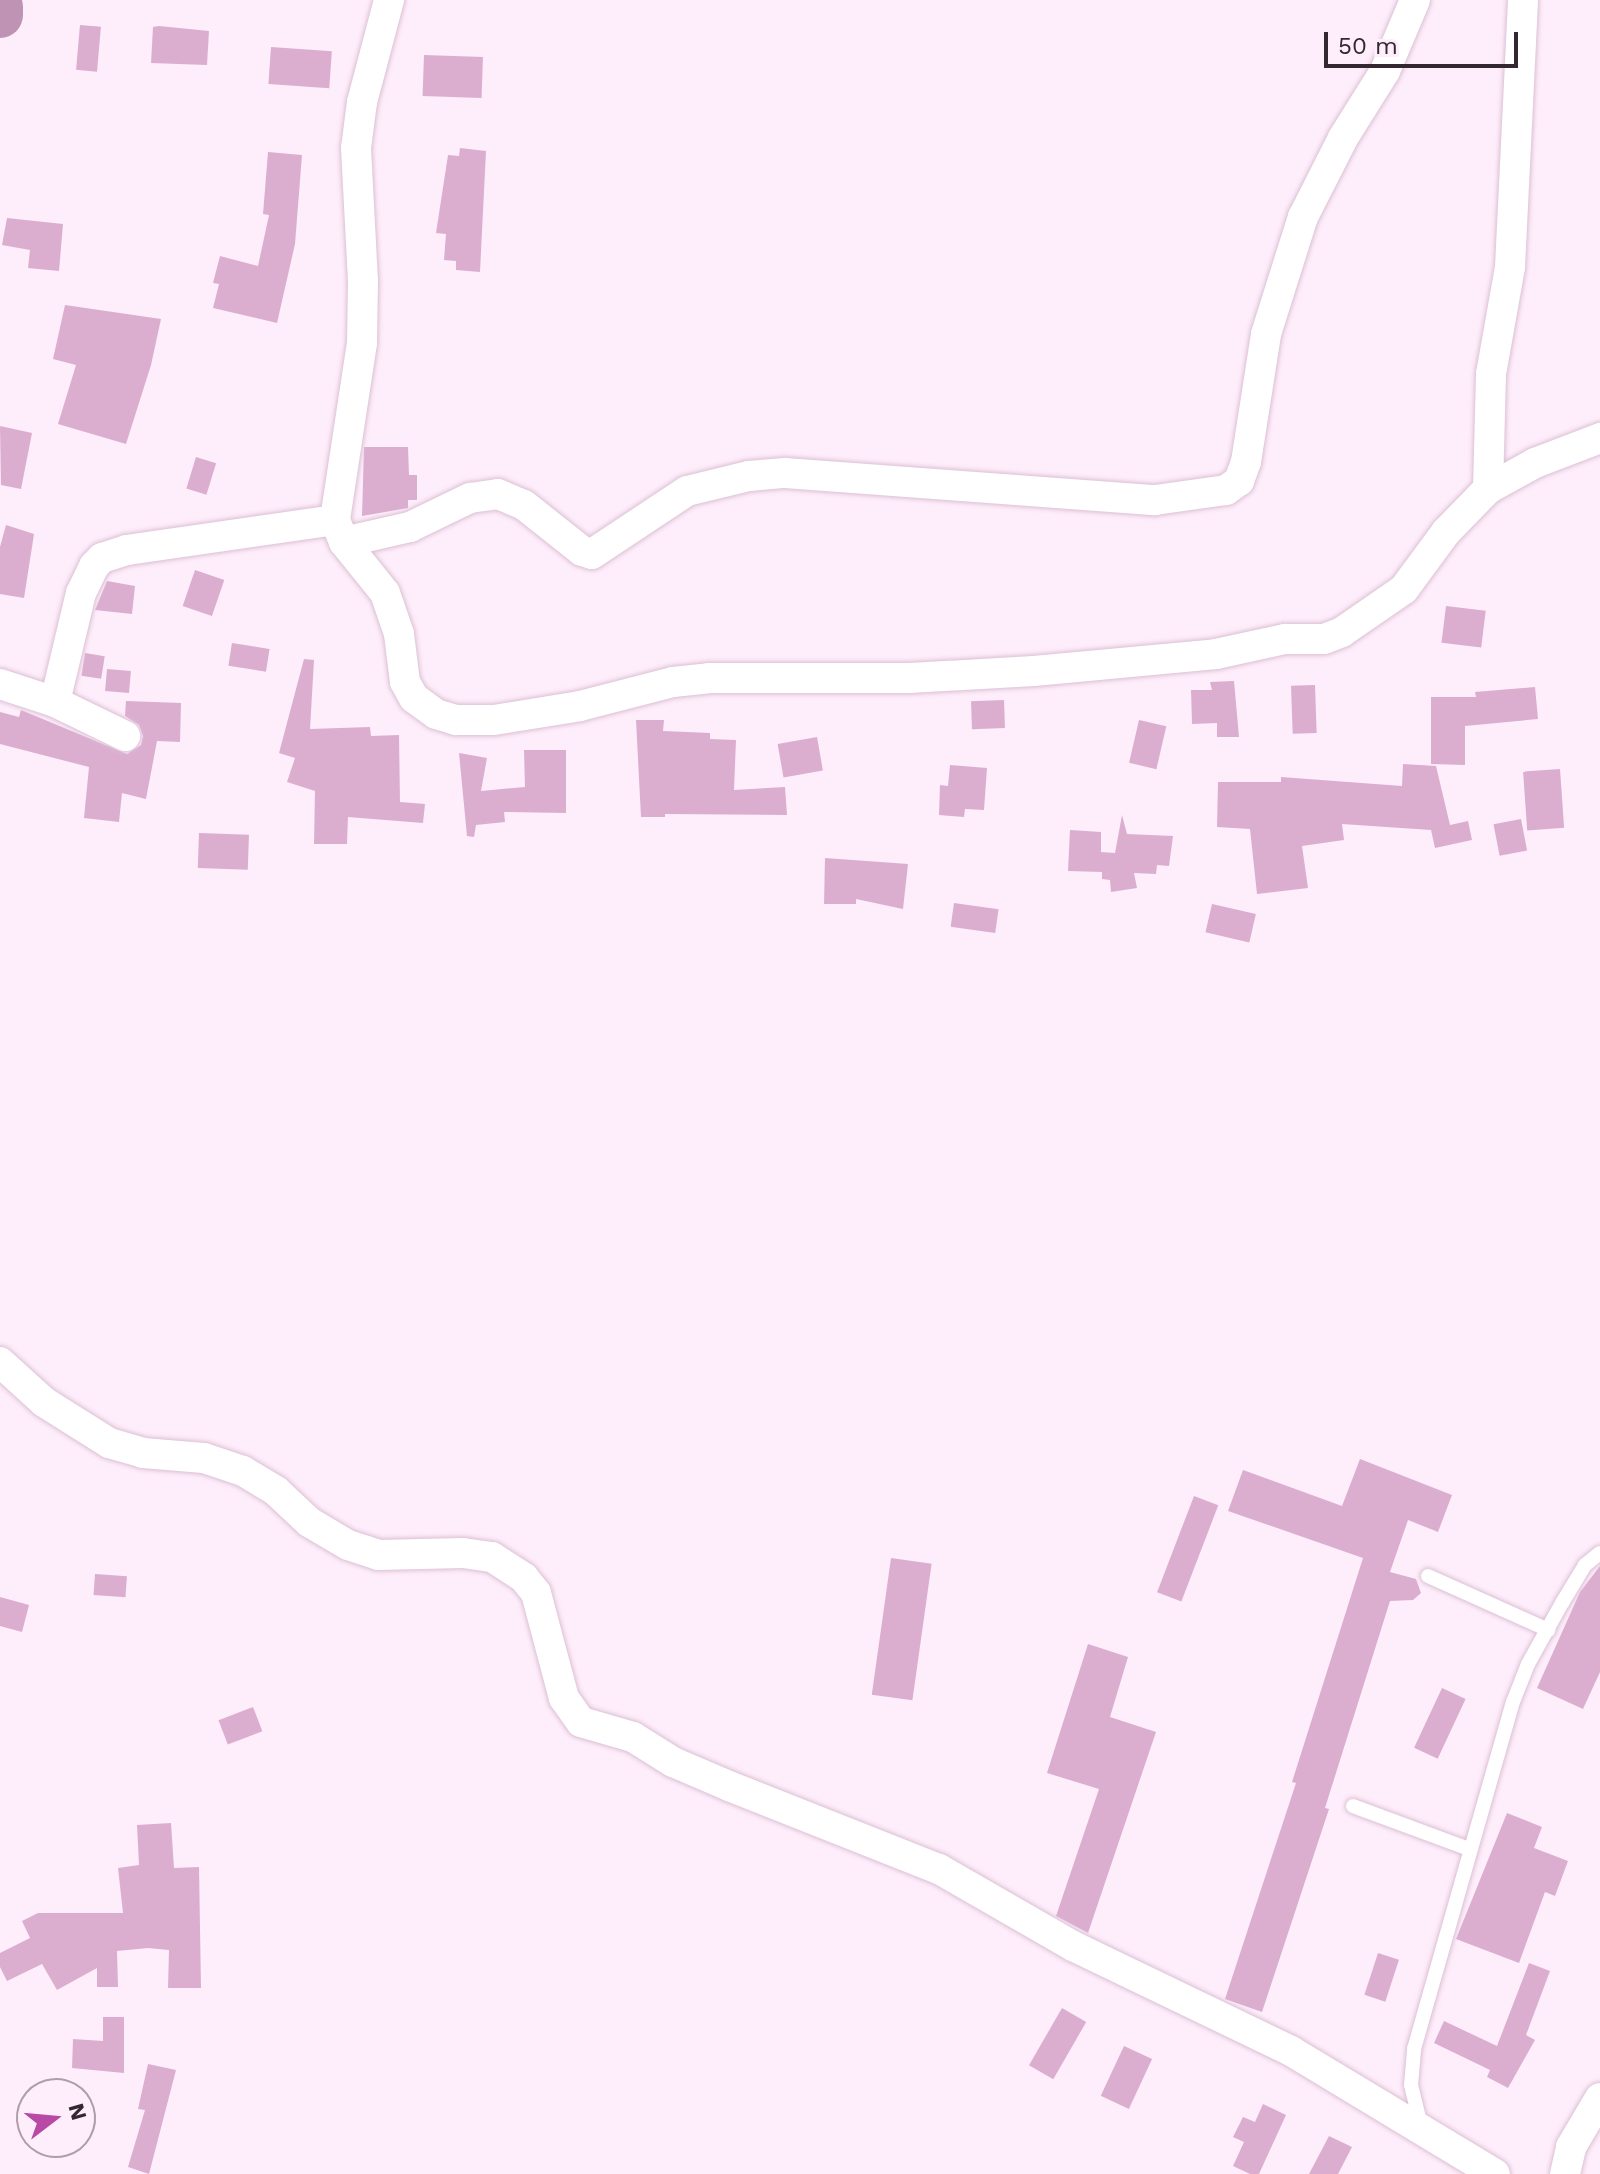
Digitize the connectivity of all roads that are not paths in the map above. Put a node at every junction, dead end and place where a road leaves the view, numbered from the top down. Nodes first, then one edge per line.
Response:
1 (389, 0) edge
2 (1415, 0) edge
3 (1523, 0) edge
4 (1600, 438) edge
5 (1488, 489) junction
6 (339, 531) junction
7 (0, 684) edge
8 (55, 702) junction
9 (125, 736) dead end
10 (0, 1362) edge
11 (1600, 1553) edge
12 (1428, 1576) dead end
13 (1548, 1630) junction
14 (1353, 1806) dead end
15 (1469, 1849) junction
16 (1600, 2098) edge
17 (1422, 2130) junction
18 (1495, 2174) edge
19 (1565, 2174) edge

1 - 6 street
2 - 6 street
3 - 5 street
4 - 5 street
5 - 6 street
6 - 8 street
7 - 8 street
8 - 9 street
10 - 17 street
11 - 13 lane
12 - 13 lane
13 - 15 lane
14 - 15 lane
15 - 17 lane
16 - 19 street
17 - 18 street

